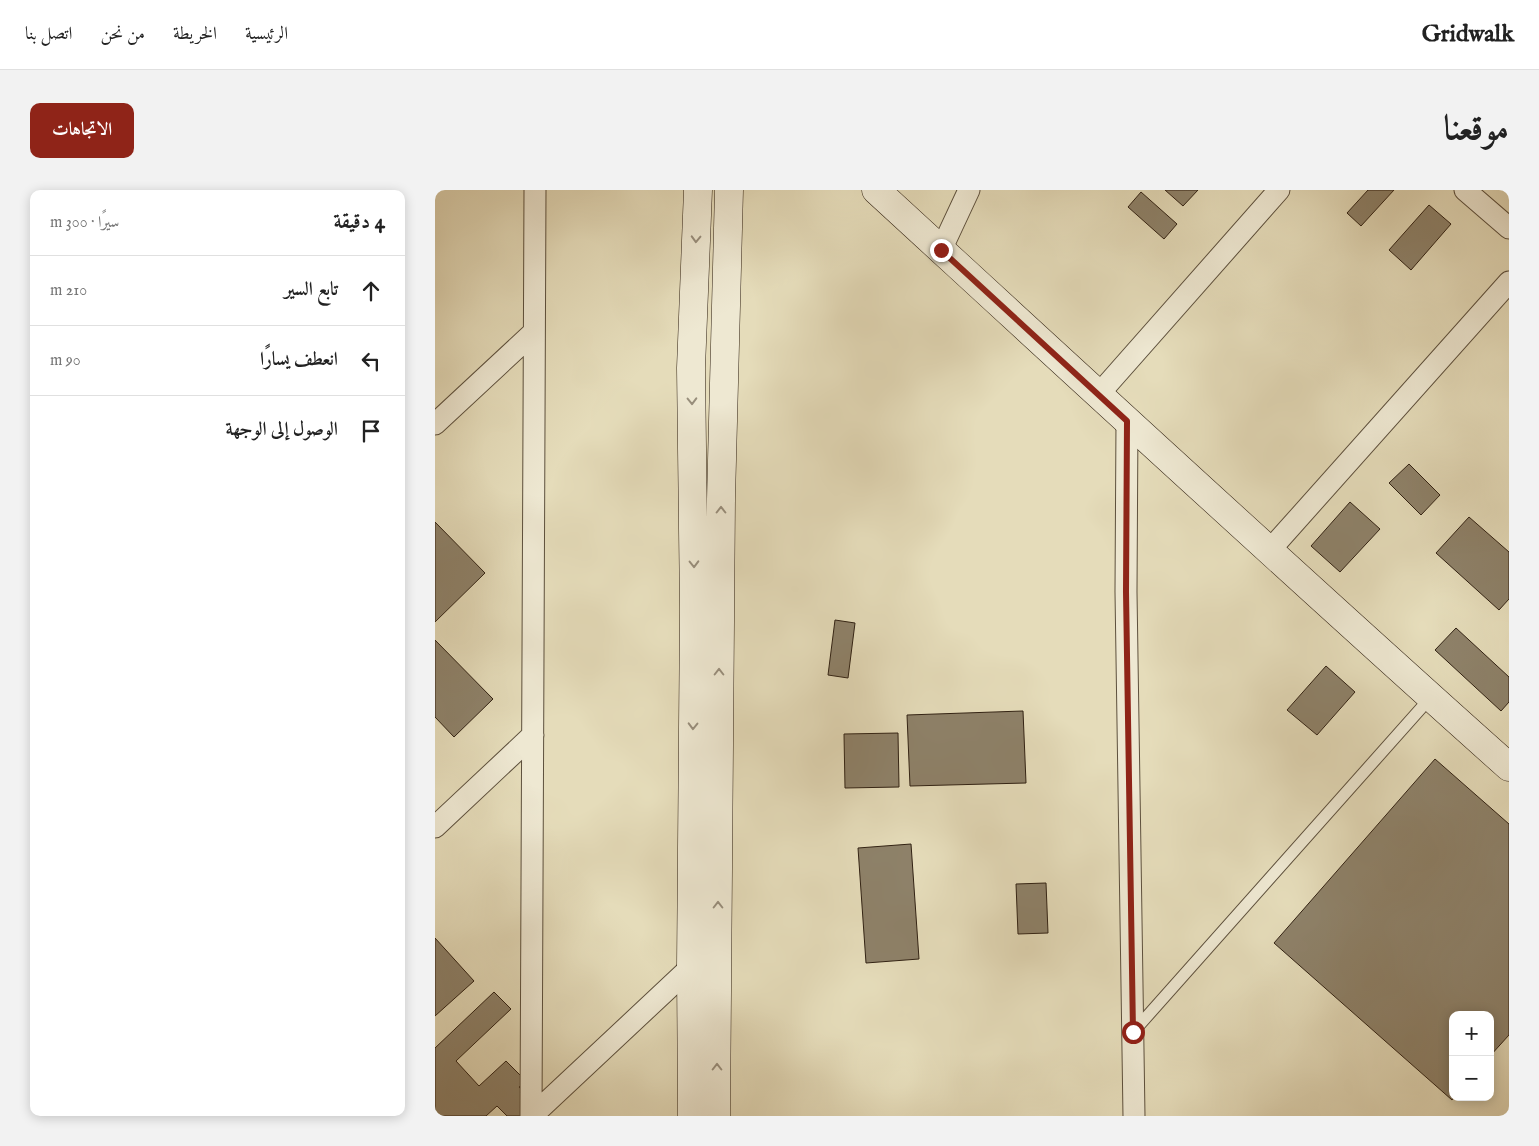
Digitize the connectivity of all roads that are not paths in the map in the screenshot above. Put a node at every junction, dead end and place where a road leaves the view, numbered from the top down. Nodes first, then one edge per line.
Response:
1 (535, 190) edge
2 (698, 190) edge
3 (729, 190) edge
4 (876, 190) edge
5 (969, 190) edge
6 (1279, 190) edge
7 (1465, 190) edge
8 (1509, 228) edge
9 (941, 250) junction
10 (1509, 282) edge
11 (535, 332) junction
12 (1098, 395) junction
13 (1127, 421) junction
14 (435, 424) edge
15 (1269, 551) junction
16 (1431, 697) junction
17 (533, 735) junction
18 (1509, 767) edge
19 (435, 827) edge
20 (691, 967) junction
21 (1133, 1032) junction
22 (532, 1116) edge
23 (692, 1116) edge
24 (716, 1116) edge
25 (1134, 1116) edge

1 - 11 street
2 -> 20 street
24 -> 3 street
4 - 9 street
5 - 9 street
6 - 12 street
7 - 8 street
9 - 12 street
10 - 15 street
11 - 14 street
11 - 17 street
12 - 13 street
13 - 15 street
13 - 21 street
15 - 16 street
16 - 18 street
16 - 21 lane
17 - 19 street
17 - 22 street
20 - 22 street
20 - 23 street
21 - 25 street

